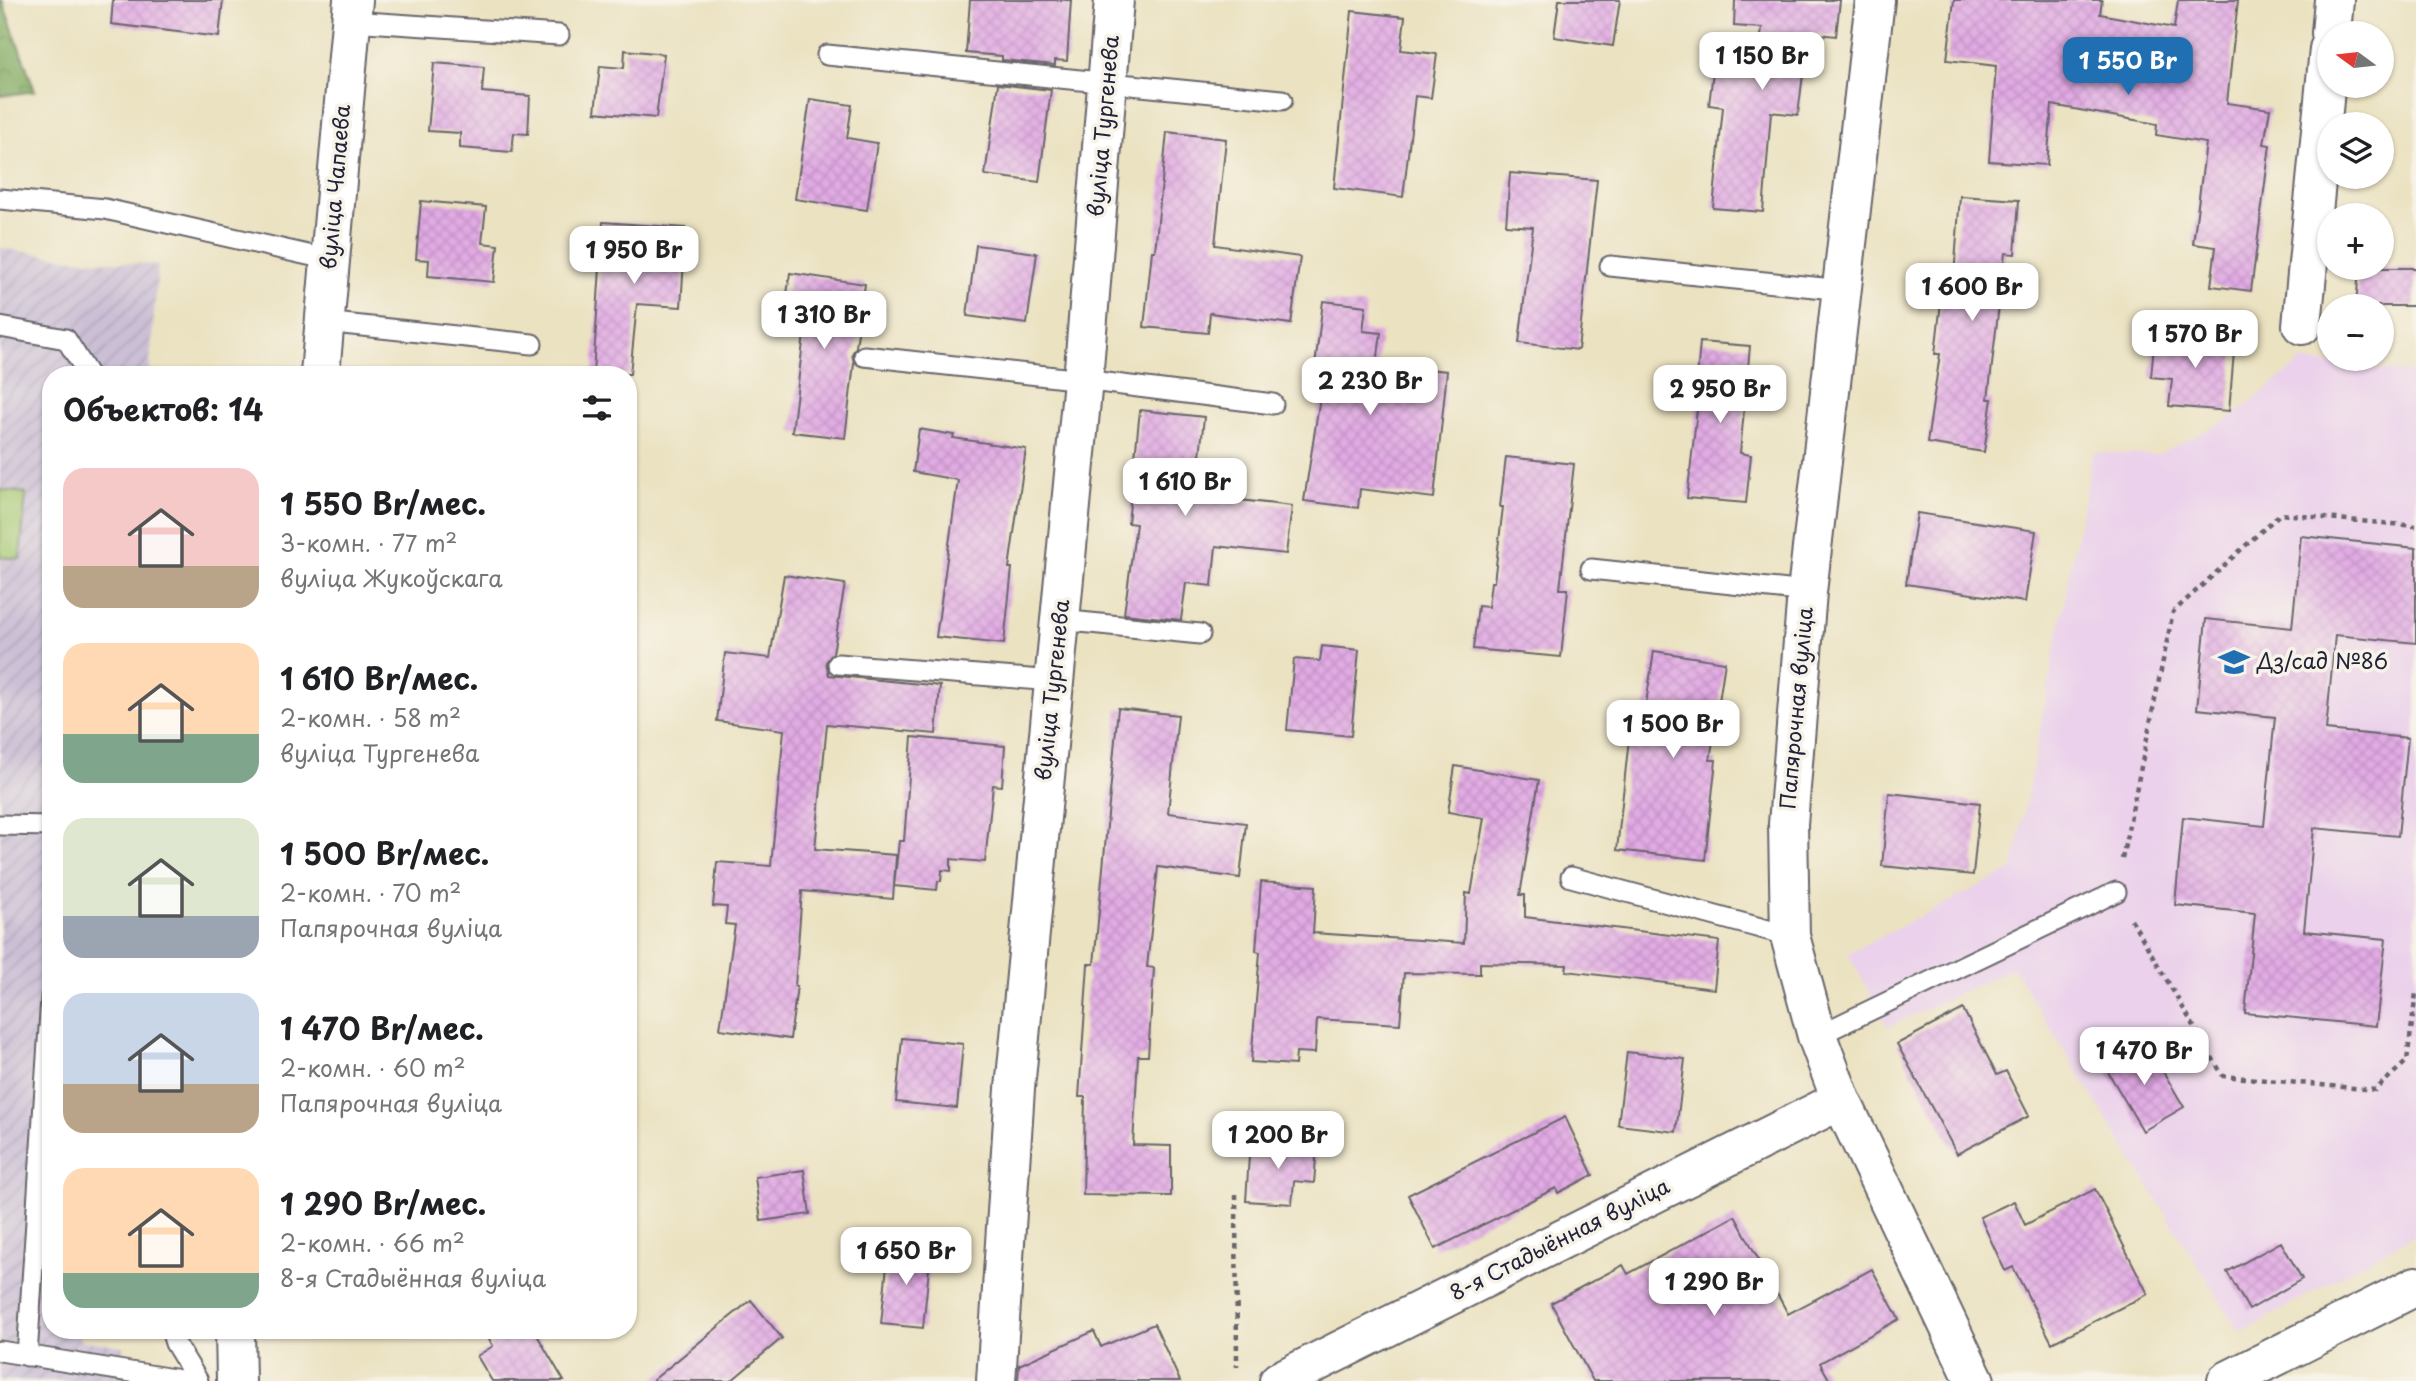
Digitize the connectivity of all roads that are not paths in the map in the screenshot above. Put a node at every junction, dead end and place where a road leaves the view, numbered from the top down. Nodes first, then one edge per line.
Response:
1 (1114, 0) edge
2 (1875, 0) edge
3 (2334, 0) edge
4 (352, 11) edge
5 (2332, 21) edge
6 (559, 35) dead end
7 (827, 55) dead end
8 (1108, 83) junction
9 (2324, 98) edge
10 (1282, 100) dead end
11 (0, 199) edge
12 (330, 260) junction
13 (1610, 266) dead end
14 (1843, 290) junction
15 (324, 322) junction
16 (2302, 325) dead end
17 (0, 327) edge
18 (532, 344) dead end
19 (864, 356) dead end
20 (84, 366) edge
21 (321, 366) edge
22 (1083, 380) junction
23 (1273, 404) dead end
24 (1591, 569) dead end
25 (1807, 592) junction
26 (1060, 620) junction
27 (1200, 634) dead end
28 (838, 664) dead end
29 (1054, 681) junction
30 (0, 825) edge
31 (42, 826) edge
32 (1571, 877) dead end
33 (2116, 892) road end
34 (1790, 936) junction
35 (1817, 1036) junction
36 (1841, 1100) junction
37 (42, 1132) edge
38 (2416, 1286) edge
39 (174, 1339) edge
40 (235, 1339) edge
41 (0, 1351) edge
42 (27, 1356) junction
43 (186, 1381) edge
44 (198, 1381) edge
45 (236, 1381) edge
46 (996, 1381) edge
47 (1279, 1381) edge
48 (1975, 1381) edge
49 (2227, 1381) edge

1 - 8 street, вуліца Тургенева
2 - 14 street, Папярочная вуліца
3 - 5 street
4 - 6 lane
4 - 12 street, вуліца Чапаева
7 - 8 lane
8 - 10 lane
8 - 22 street, вуліца Тургенева
9 - 16 street
11 - 12 lane
12 - 15 street, вуліца Чапаева
13 - 14 lane
14 - 25 street, Папярочная вуліца
15 - 18 lane
15 - 21 street, вуліца Чапаева
17 - 20 lane
19 - 22 lane
22 - 23 lane
22 - 26 street, вуліца Тургенева
24 - 25 lane
25 - 34 street, Папярочная вуліца
26 - 27 lane
26 - 29 street, вуліца Тургенева
28 - 29 lane
29 - 46 street, вуліца Тургенева
30 - 31 lane
32 - 34 lane
33 - 35 lane
34 - 35 street, Папярочная вуліца
35 - 36 street, Папярочная вуліца
36 - 47 street, 8-я Стадыённая вуліца
36 - 48 street, Папярочная вуліца
37 - 42 lane
38 - 49 street
39 - 44 lane
40 - 45 street
41 - 42 lane
42 - 43 lane

